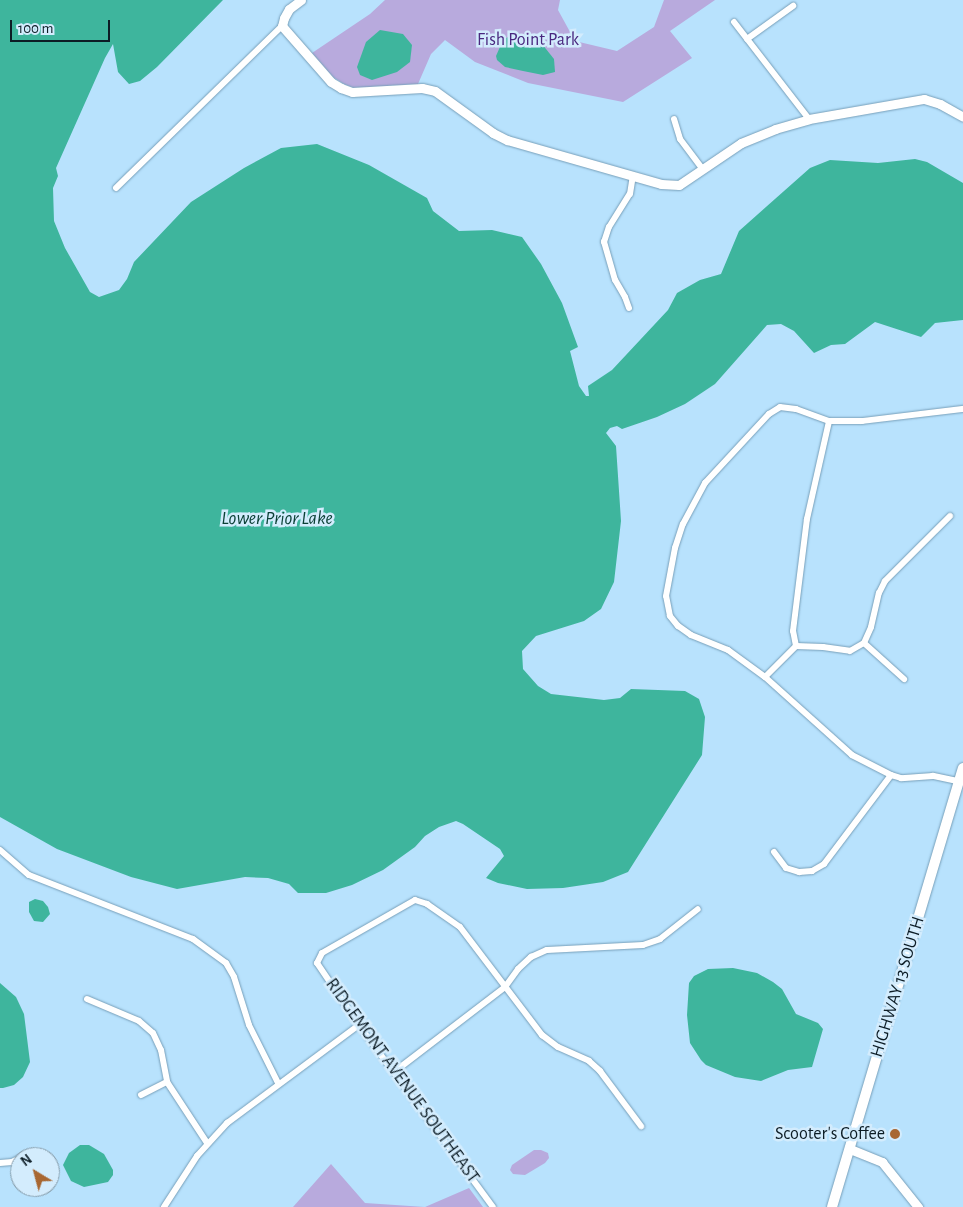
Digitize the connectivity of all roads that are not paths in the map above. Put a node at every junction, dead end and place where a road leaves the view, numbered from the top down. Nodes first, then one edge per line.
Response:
1 (301, 0) edge
2 (793, 6) dead end
3 (734, 22) dead end
4 (282, 26) junction
5 (748, 39) junction
6 (963, 118) edge
7 (674, 119) dead end
8 (809, 119) junction
9 (703, 169) junction
10 (633, 175) junction
11 (116, 188) dead end
12 (629, 308) dead end
13 (963, 409) edge
14 (829, 421) junction
15 (950, 516) dead end
16 (864, 643) junction
17 (796, 646) junction
18 (765, 677) junction
19 (904, 679) dead end
20 (963, 768) edge
21 (891, 775) junction
22 (961, 782) edge
23 (0, 850) edge
24 (774, 852) dead end
25 (698, 908) dead end
26 (505, 987) junction
27 (87, 998) dead end
28 (359, 1025) junction
29 (394, 1072) junction
30 (167, 1082) junction
31 (278, 1083) junction
32 (141, 1096) dead end
33 (640, 1126) dead end
34 (206, 1143) junction
35 (850, 1149) junction
36 (164, 1207) edge
37 (494, 1207) edge
38 (832, 1207) edge
39 (918, 1207) edge

1 - 4 street
2 - 5 street
3 - 5 street
4 - 10 street
4 - 11 street
5 - 8 street
6 - 8 street
7 - 9 street
8 - 9 street
9 - 10 street
10 - 12 street
13 - 14 street
14 - 17 street
14 - 18 street
15 - 16 street
16 - 17 street
16 - 19 street
17 - 18 street
18 - 21 street
20 - 22 main road, HIGHWAY 13 SOUTH
21 - 22 street
21 - 24 street
22 - 35 main road, HIGHWAY 13 SOUTH
23 - 31 street
25 - 26 street
26 - 28 street, RIDGEMONT AVENUE SOUTHEAST
26 - 29 street
26 - 33 street
27 - 30 street
28 - 29 street, RIDGEMONT AVENUE SOUTHEAST
28 - 31 street
29 - 37 street, RIDGEMONT AVENUE SOUTHEAST
30 - 32 street
30 - 34 street
31 - 34 street
34 - 36 street
35 - 38 main road, HIGHWAY 13 SOUTH
35 - 39 street

